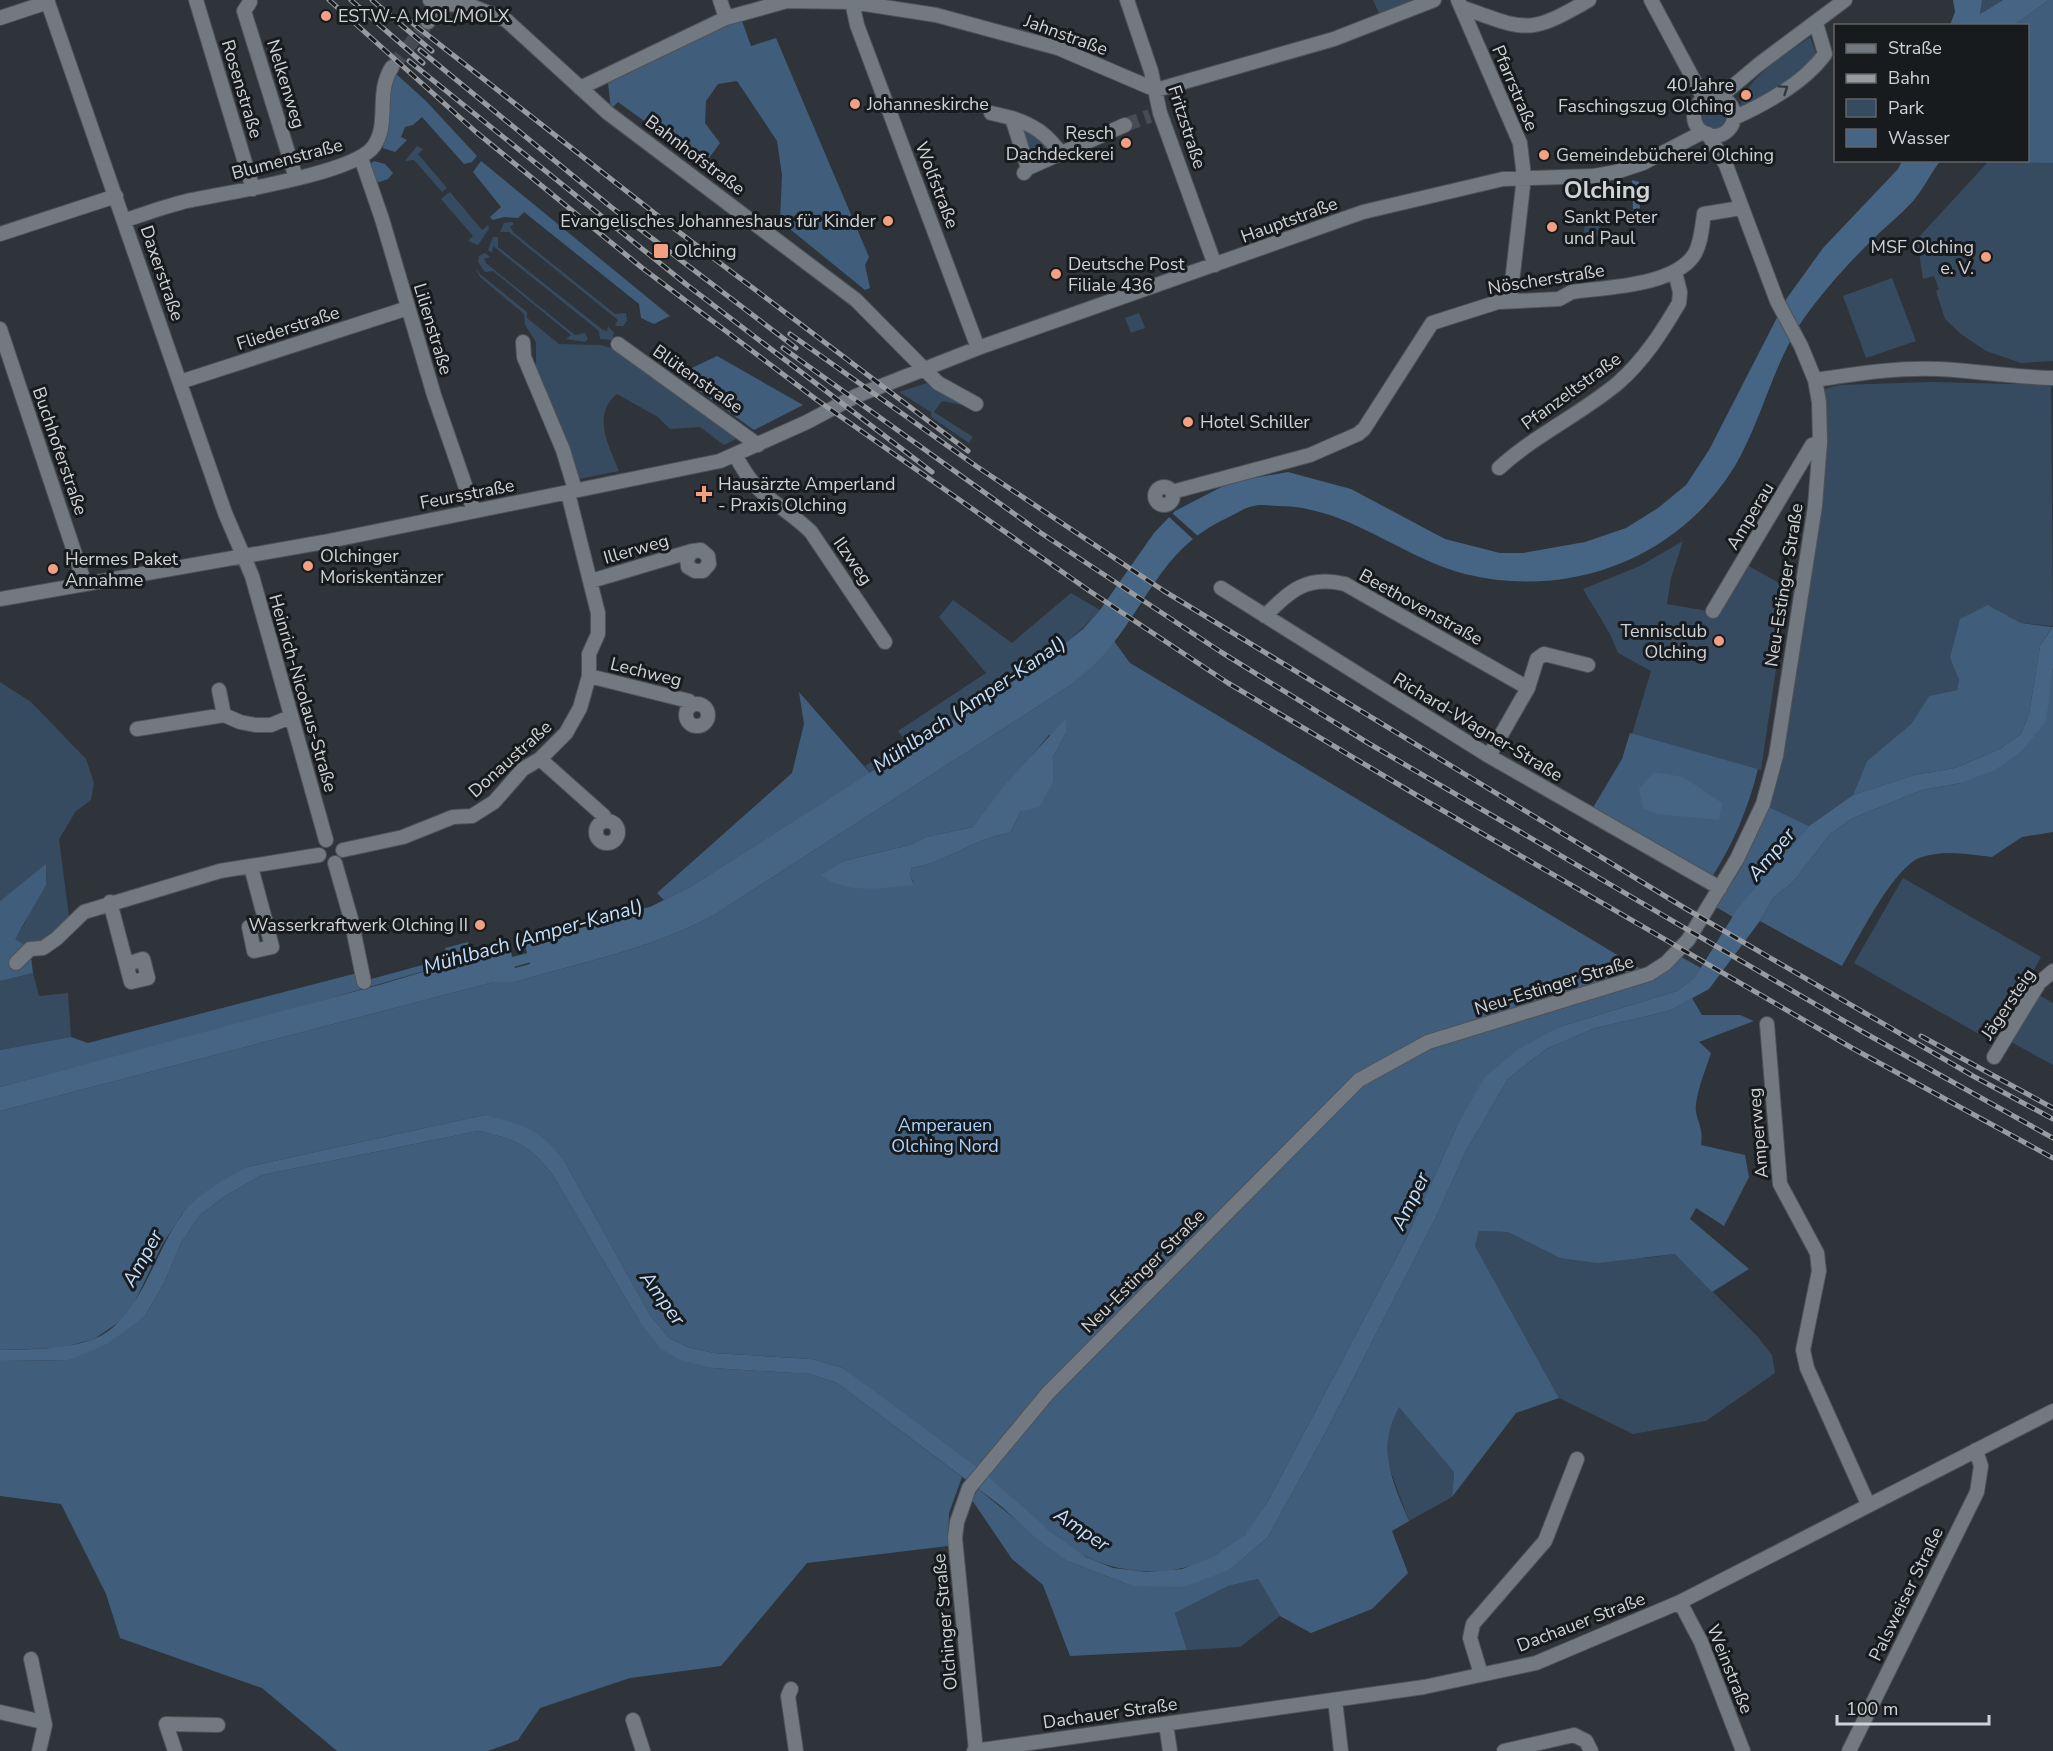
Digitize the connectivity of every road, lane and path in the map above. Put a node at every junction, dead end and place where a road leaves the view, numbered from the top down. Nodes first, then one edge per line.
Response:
1 (196, 0) edge
2 (720, 0) edge
3 (1127, 0) edge
4 (1434, 0) edge
5 (1589, 0) edge
6 (1651, 0) edge
7 (48, 1) edge
8 (250, 2) dead end
9 (435, 2) edge
10 (469, 2) edge
11 (852, 2) junction
12 (1840, 2) edge
13 (1460, 3) edge
14 (909, 5) edge
15 (0, 18) edge
16 (726, 18) junction
17 (428, 22) tunnel mouth
18 (1816, 23) junction
19 (392, 67) tunnel mouth
20 (1751, 71) junction
21 (580, 88) junction
22 (1156, 90) junction
23 (1720, 97) junction
24 (1704, 99) junction
25 (1733, 113) junction
26 (991, 114) dead end
27 (1012, 118) junction
28 (1125, 125) tunnel mouth
29 (1702, 129) junction
30 (1726, 132) junction
31 (1061, 154) junction
32 (361, 158) junction
33 (1726, 165) junction
34 (1524, 177) junction
35 (296, 178) junction
36 (253, 189) junction
37 (116, 196) junction
38 (1741, 208) junction
39 (125, 220) junction
40 (0, 234) edge
41 (1215, 265) junction
42 (1675, 272) junction
43 (1510, 300) junction
44 (408, 308) junction
45 (0, 329) edge
46 (523, 342) dead end
47 (618, 345) dead end
48 (978, 348) junction
49 (924, 369) junction
50 (2053, 378) edge
51 (1815, 380) junction
52 (180, 382) junction
53 (976, 404) dead end
54 (1820, 442) junction
55 (758, 444) junction
56 (735, 455) junction
57 (1499, 468) dead end
58 (571, 488) junction
59 (1172, 492) dead end
60 (474, 511) junction
61 (692, 551) dead end
62 (243, 557) junction
63 (591, 581) junction
64 (85, 584) junction
65 (1221, 588) dead end
66 (0, 598) edge
67 (1713, 611) dead end
68 (1265, 616) junction
69 (885, 642) dead end
70 (1588, 665) dead end
71 (590, 676) junction
72 (1528, 688) junction
73 (219, 690) dead end
74 (692, 705) dead end
75 (224, 715) junction
76 (290, 717) junction
77 (136, 729) dead end
78 (1489, 756) junction
79 (540, 759) junction
80 (605, 821) dead end
81 (326, 840) junction
82 (343, 850) junction
83 (319, 855) junction
84 (335, 863) junction
85 (250, 867) junction
86 (1720, 888) junction
87 (110, 902) junction
88 (266, 923) dead end
89 (16, 963) dead end
90 (127, 964) dead end
91 (2053, 971) edge
92 (364, 982) dead end
93 (1767, 1024) dead end
94 (1994, 1057) dead end
95 (2053, 1411) edge
96 (1976, 1450) junction
97 (1577, 1459) dead end
98 (968, 1491) joint
99 (1868, 1504) junction
100 (1680, 1602) junction
101 (31, 1659) dead end
102 (1481, 1674) junction
103 (791, 1689) dead end
104 (1335, 1700) junction
105 (0, 1712) edge
106 (633, 1720) dead end
107 (43, 1722) junction
108 (1166, 1724) junction
109 (218, 1725) dead end
110 (39, 1751) edge
111 (176, 1751) edge
112 (643, 1751) edge
113 (796, 1751) edge
114 (975, 1751) edge
115 (1170, 1751) edge
116 (1341, 1751) edge
117 (1504, 1751) edge
118 (1591, 1751) edge
119 (1743, 1751) edge
120 (1849, 1751) edge

1 - 36 street, Rosenstraße
2 - 16 street
3 - 22 street, Fritzstraße
4 - 22 street
5 - 13 street
6 - 24 street
7 - 15 street
7 - 37 street, Daxerstraße
8 - 35 street, Nelkenweg
9 - 10 street, Bahnhofstraße
9 - 17 street
10 - 21 street, Bahnhofstraße
11 - 14 street, Jahnstraße
11 - 16 street, Jahnstraße
11 - 48 street, Wolfstraße
12 - 18 street
13 - 34 street, Pfarrstraße
14 - 22 street, Jahnstraße
16 - 21 street, Jahnstraße
18 - 20 street
25 -> 18 street
19 - 32 street, Blumenstraße
20 - 23 street
20 - 25 street
21 - 49 street, Bahnhofstraße
22 - 41 street, Fritzstraße
23 - 24 street
23 - 25 street
24 - 29 street
25 - 30 street
26 - 27 street
27 - 31 street
27 - 31 street
28 - 31 street
29 - 30 street
29 - 33 street, Neu-Estinger Straße
29 - 34 street, Hauptstraße
30 - 33 street, Neu-Estinger Straße
32 - 35 street, Blumenstraße
32 - 44 street, Lilienstraße
33 - 38 street, Neu-Estinger Straße
34 - 41 street, Hauptstraße
34 - 43 street, Pfarrstraße
35 - 36 street, Blumenstraße
36 - 39 street, Blumenstraße
37 - 39 street, Daxerstraße
37 - 40 street
38 - 42 street, Nöscherstraße
38 - 51 street, Neu-Estinger Straße
39 - 52 street, Daxerstraße
41 - 48 street, Hauptstraße
42 - 43 street, Nöscherstraße
42 - 57 street, Pfanzeltstraße
43 - 59 street, Nöscherstraße
44 - 52 street, Fliederstraße
44 - 60 street, Lilienstraße
45 - 64 street, Buchhoferstraße
46 - 58 street
47 - 55 street, Blütenstraße
48 - 49 street, Hauptstraße
49 - 53 street
49 - 55 street, Feursstraße
50 - 51 street
51 - 54 street, Neu-Estinger Straße
52 - 62 street, Daxerstraße
54 - 67 street, Amperau
54 - 86 street, Neu-Estinger Straße
55 - 56 street, Feursstraße
56 - 58 street, Feursstraße
56 - 69 street, Ilzweg
58 - 60 street, Feursstraße
58 - 63 street, Donaustraße
60 - 62 street, Feursstraße
61 - 63 street, Illerweg
62 - 64 street, Feursstraße
62 - 76 street, Heinrich-Nicolaus-Straße
63 - 71 street, Donaustraße
64 - 66 street, Feursstraße
65 - 68 street, Richard-Wagner-Straße
68 - 72 street, Beethovenstraße
68 - 78 street, Richard-Wagner-Straße
70 - 72 street
71 - 74 street, Lechweg
71 - 79 street, Donaustraße
72 - 78 street
73 - 75 street
75 - 76 street
75 - 77 street
76 - 81 street, Heinrich-Nicolaus-Straße
78 - 86 street, Richard-Wagner-Straße
79 - 80 street
79 - 82 street, Donaustraße
81 - 82 street
81 - 83 street
82 - 84 street
83 - 84 street
83 - 85 street
84 - 92 street
85 - 87 street
85 - 88 street
86 - 98 street, Neu-Estinger Straße
87 - 89 street
87 - 90 street
91 - 94 street, Jägersteig
93 - 99 street, Amperweg
95 - 96 street, Dachauer Straße
96 - 99 street, Dachauer Straße
96 - 120 street, Palsweiser Straße
97 - 102 street
98 - 114 street, Olchinger Straße
99 - 100 street, Dachauer Straße
100 - 102 street, Dachauer Straße
100 - 119 street, Weinstraße
101 - 107 street
102 - 104 street, Dachauer Straße
103 - 113 street
104 - 108 street, Dachauer Straße
104 - 116 street
105 - 107 street
106 - 112 street
107 - 110 street
108 - 114 street, Dachauer Straße
108 - 115 street
109 - 111 street
117 - 118 street

